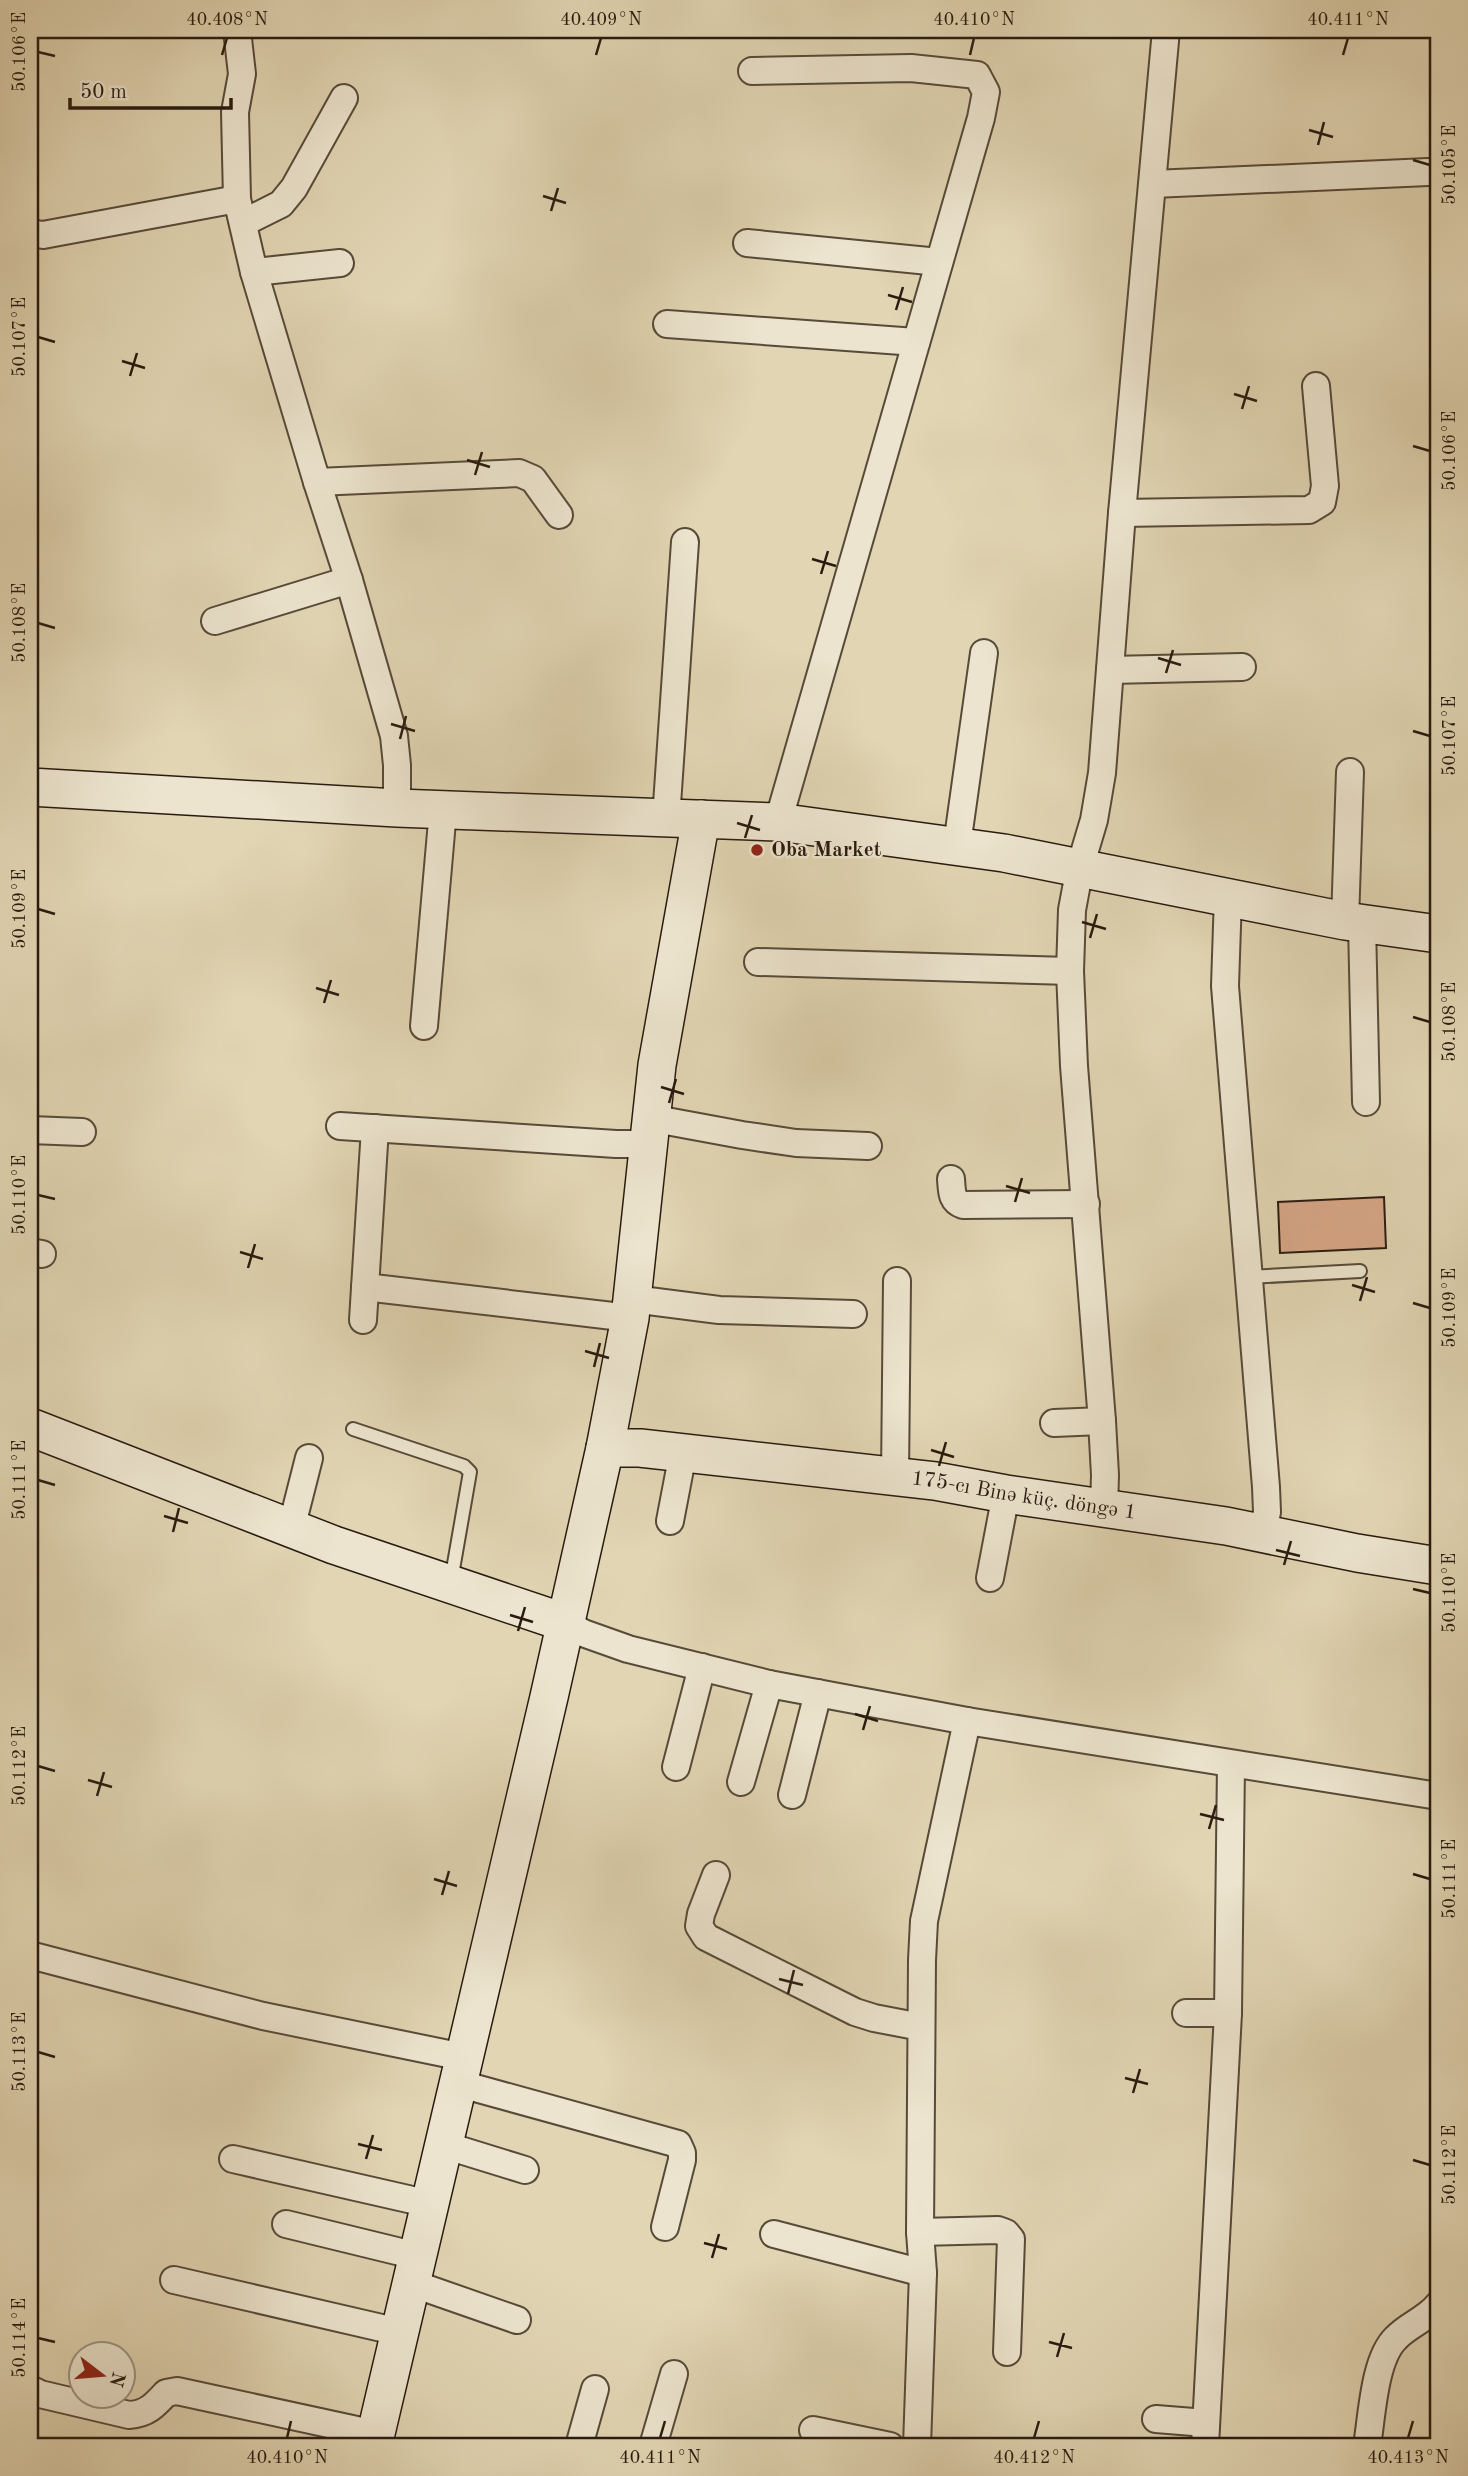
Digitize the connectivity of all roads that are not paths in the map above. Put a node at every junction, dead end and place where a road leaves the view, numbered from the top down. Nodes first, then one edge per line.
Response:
1 (237, 30) edge
2 (1166, 30) edge
3 (752, 71) dead end
4 (344, 98) dead end
5 (1428, 172) dead end
6 (1153, 184) junction
7 (240, 211) junction
8 (30, 233) edge
9 (747, 243) dead end
10 (341, 262) dead end
11 (939, 262) junction
12 (254, 272) junction
13 (667, 324) dead end
14 (916, 342) junction
15 (1316, 386) dead end
16 (317, 482) junction
17 (1122, 513) junction
18 (559, 515) dead end
19 (685, 542) dead end
20 (349, 580) junction
21 (215, 621) dead end
22 (984, 653) dead end
23 (1242, 667) dead end
24 (1110, 670) junction
25 (1350, 772) dead end
26 (30, 787) edge
27 (397, 807) junction
28 (443, 810) junction
29 (683, 819) junction
30 (778, 822) junction
31 (957, 845) junction
32 (1080, 867) junction
33 (1228, 896) junction
34 (1354, 922) junction
35 (1438, 934) edge
36 (758, 962) dead end
37 (1070, 971) junction
38 (424, 1026) dead end
39 (1366, 1102) dead end
40 (340, 1126) dead end
41 (375, 1128) junction
42 (30, 1129) edge
43 (649, 1131) junction
44 (82, 1132) dead end
45 (868, 1146) dead end
46 (951, 1179) dead end
47 (1086, 1204) junction
48 (1360, 1271) dead end
49 (1249, 1277) junction
50 (897, 1281) dead end
51 (365, 1287) junction
52 (631, 1308) junction
53 (853, 1314) dead end
54 (363, 1320) dead end
55 (1102, 1421) junction
56 (1054, 1423) dead end
57 (30, 1427) edge
58 (353, 1429) dead end
59 (605, 1448) junction
60 (683, 1453) junction
61 (309, 1458) dead end
62 (895, 1476) junction
63 (1006, 1494) junction
64 (1104, 1509) junction
65 (670, 1521) dead end
66 (291, 1529) junction
67 (1263, 1533) junction
68 (1438, 1566) edge
69 (990, 1578) dead end
70 (450, 1584) junction
71 (566, 1623) junction
72 (702, 1667) junction
73 (769, 1684) junction
74 (818, 1693) junction
75 (967, 1721) junction
76 (1231, 1763) junction
77 (676, 1767) dead end
78 (741, 1782) dead end
79 (792, 1795) dead end
80 (1438, 1796) edge
81 (716, 1875) dead end
82 (30, 1955) edge
83 (1228, 2012) junction
84 (1185, 2013) dead end
85 (921, 2027) junction
86 (460, 2070) junction
87 (444, 2146) junction
88 (233, 2159) dead end
89 (525, 2170) dead end
90 (430, 2204) junction
91 (286, 2224) dead end
92 (665, 2227) dead end
93 (920, 2232) junction
94 (774, 2234) dead end
95 (414, 2270) junction
96 (923, 2273) junction
97 (174, 2280) dead end
98 (1438, 2305) edge
99 (517, 2320) dead end
100 (399, 2332) junction
101 (1007, 2352) dead end
102 (674, 2374) dead end
103 (30, 2389) edge
104 (595, 2389) dead end
105 (1156, 2419) dead end
106 (813, 2430) dead end
107 (1206, 2435) edge
108 (374, 2440) edge
109 (579, 2446) edge
110 (653, 2446) edge
111 (890, 2446) edge
112 (917, 2446) edge
113 (1367, 2446) edge

1 - 7 street
2 - 6 street
3 - 11 street
4 - 7 street
5 - 6 street
6 - 17 street
7 - 8 street
7 - 12 street
9 - 11 street
10 - 12 street
11 - 14 street
12 - 16 street
13 - 14 street
14 - 30 street
15 - 17 street
16 - 18 street
16 - 20 street
17 - 24 street
19 - 29 street
20 - 21 street
20 - 27 street
22 - 31 street
23 - 24 street
24 - 32 street
25 - 34 street
26 - 27 street
27 - 28 street
28 - 29 street
28 - 38 street
29 - 30 street
29 - 43 street
30 - 31 street
31 - 32 street
32 - 33 street
32 - 37 street
33 - 34 street
33 - 49 street
34 - 35 street
34 - 39 street
36 - 37 street
37 - 47 street
40 - 41 street
41 - 43 street
41 - 51 street
42 - 44 street
43 - 45 street
43 - 52 street
46 - 47 street
47 - 55 street
48 - 49 lane
49 - 67 street
50 - 62 street
51 - 52 street
51 - 54 street
52 - 53 street
52 - 59 street
55 - 56 street
55 - 64 street
57 - 66 street
58 - 70 lane
59 - 60 street, 175-cı Binə küç. döngə 1
59 - 71 street
60 - 62 street, 175-cı Binə küç. döngə 1
60 - 65 street
61 - 66 street
62 - 63 street, 175-cı Binə küç. döngə 1
63 - 64 street, 175-cı Binə küç. döngə 1
63 - 69 street
64 - 67 street, 175-cı Binə küç. döngə 1
66 - 70 street
67 - 68 street, 175-cı Binə küç. döngə 1
70 - 71 street
71 - 72 street
71 - 86 street
72 - 73 street
72 - 77 street
73 - 74 street
73 - 78 street
74 - 75 street
74 - 79 street
75 - 76 street
75 - 85 street
76 - 80 street
76 - 83 street
81 - 85 street
82 - 86 street
83 - 84 street
83 - 107 street
85 - 93 street
86 - 87 street
86 - 92 street
87 - 89 street
87 - 90 street
88 - 90 street
90 - 95 street
91 - 95 street
93 - 96 street
93 - 101 street
94 - 96 street
95 - 99 street
95 - 100 street
96 - 112 street
97 - 100 street
98 - 113 street
100 - 108 street
102 - 110 street
103 - 108 street
104 - 109 street
105 - 107 street
106 - 111 street

